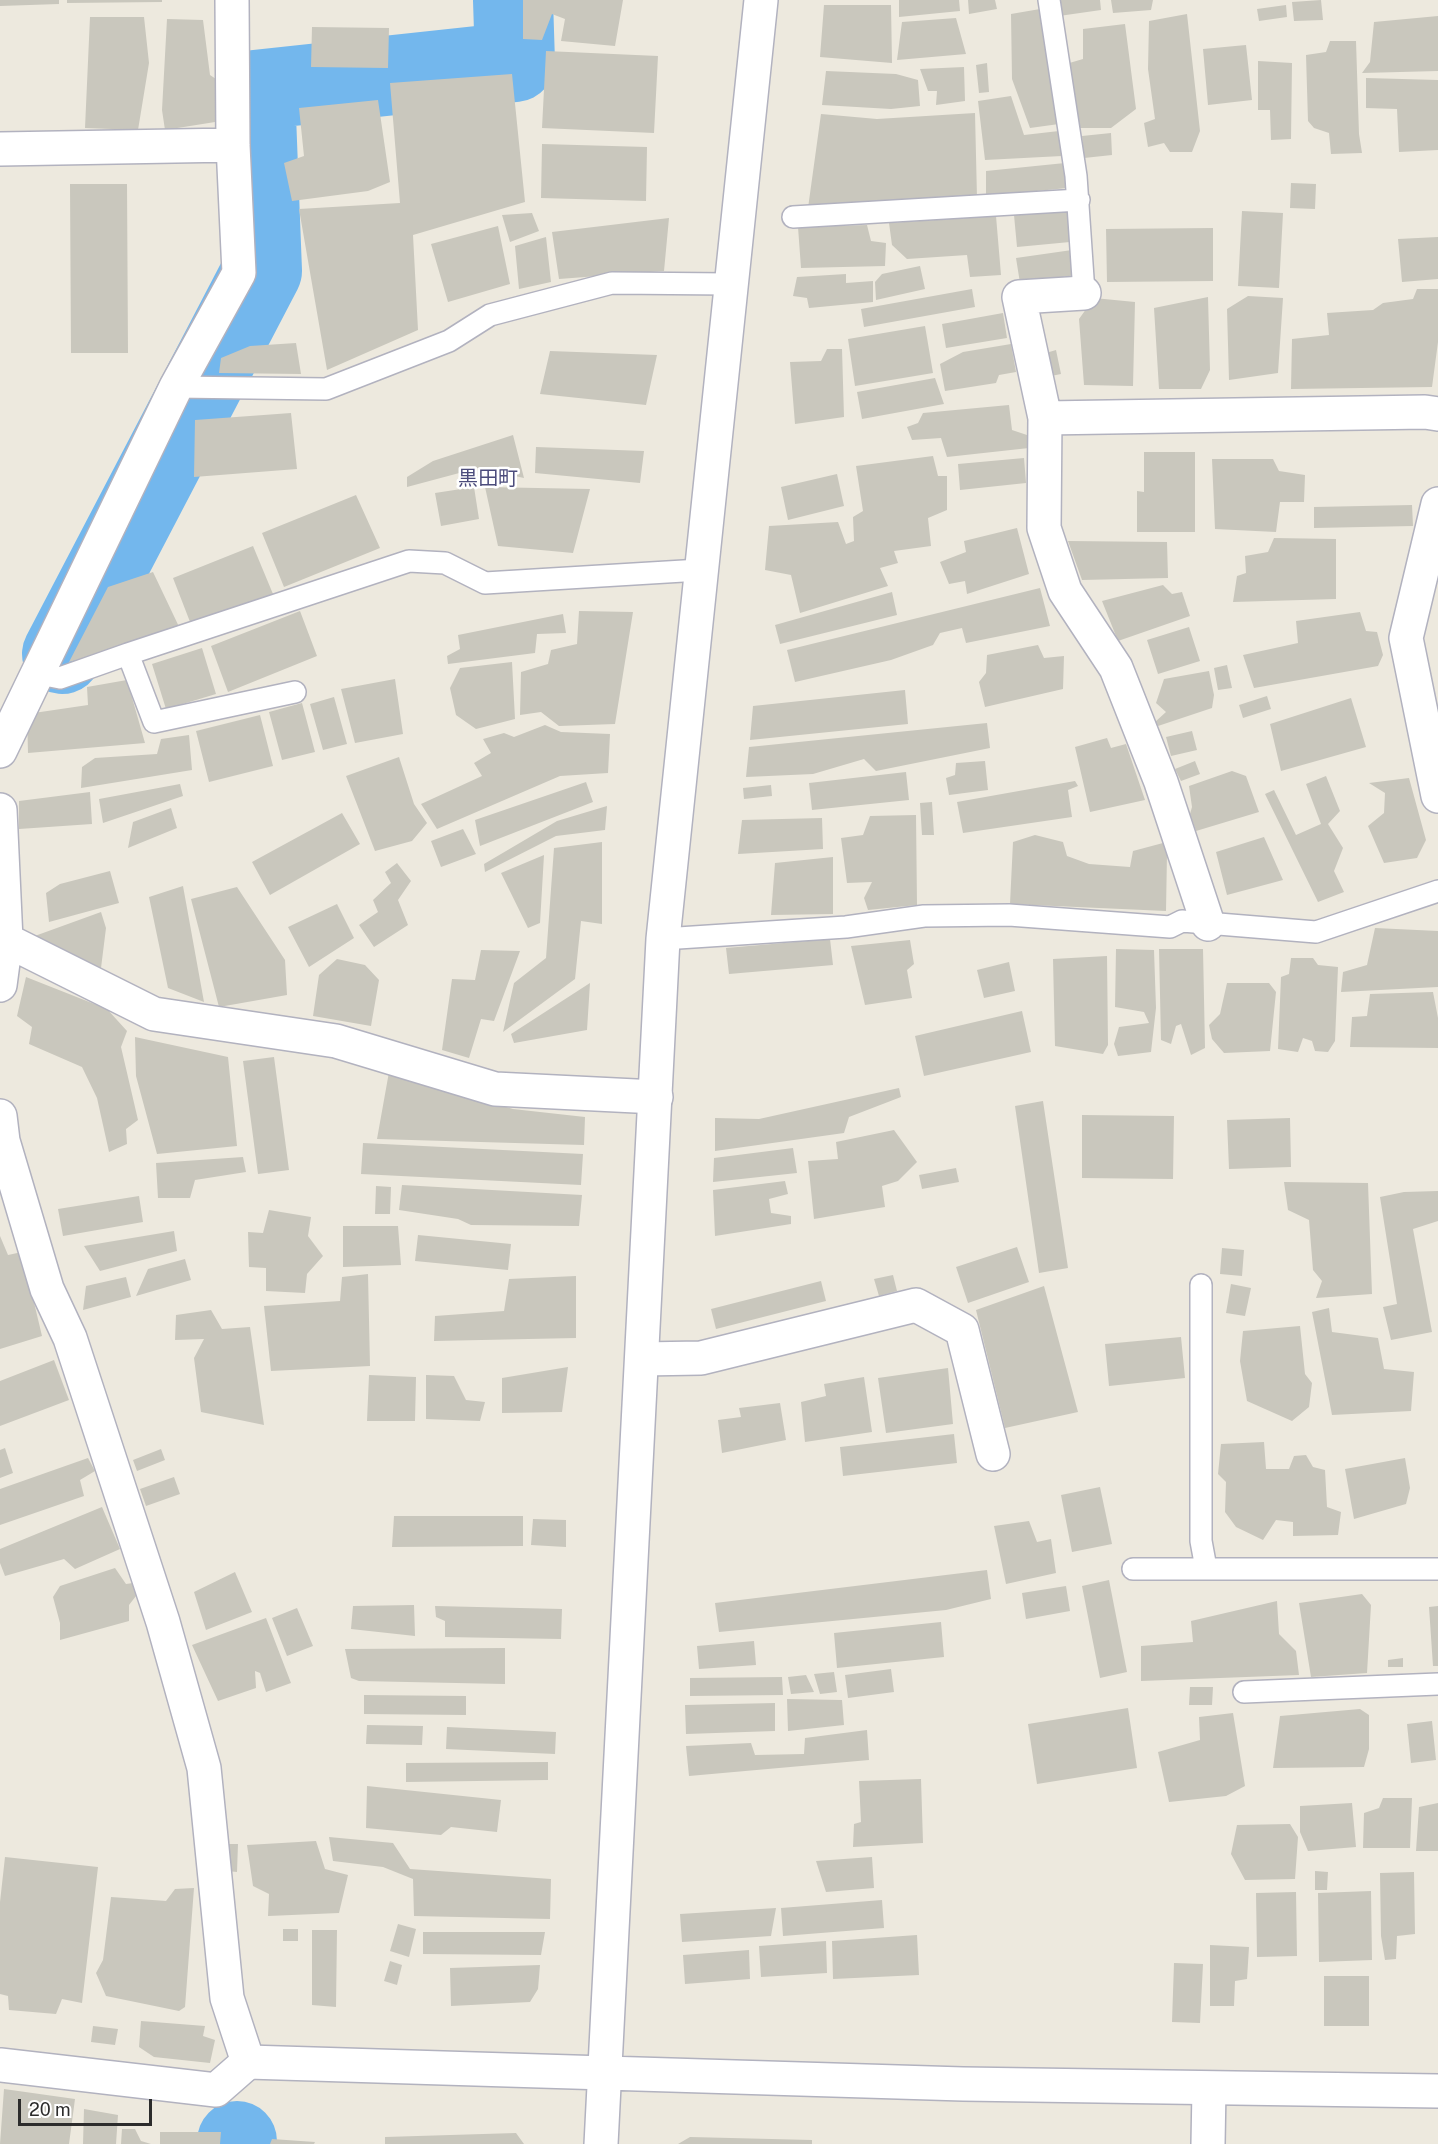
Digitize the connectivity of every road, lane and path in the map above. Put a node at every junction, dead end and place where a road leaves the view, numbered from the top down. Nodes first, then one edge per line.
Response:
1 (232, 0) edge
2 (761, 0) edge
3 (1049, 0) edge
4 (233, 144) junction
5 (0, 149) edge
6 (1079, 200) junction
7 (793, 217) dead end
8 (730, 284) junction
9 (1084, 293) joint
10 (178, 387) junction
11 (1438, 414) edge
12 (1045, 418) junction
13 (1438, 504) edge
14 (700, 570) junction
15 (128, 654) junction
16 (40, 674) dead end
17 (295, 692) dead end
18 (0, 751) edge
19 (1438, 796) edge
20 (0, 810) edge
21 (1438, 891) edge
22 (1208, 924) junction
23 (3, 939) edge
24 (663, 939) junction
25 (0, 985) edge
26 (656, 1096) junction
27 (0, 1116) edge
28 (1201, 1285) dead end
29 (642, 1359) junction
30 (993, 1454) dead end
31 (1206, 1568) junction
32 (1133, 1569) dead end
33 (1438, 1569) edge
34 (1438, 1684) edge
35 (1244, 1692) dead end
36 (248, 2062) junction
37 (0, 2065) edge
38 (605, 2073) junction
39 (1209, 2089) junction
40 (1438, 2091) edge
41 (601, 2144) edge
42 (1208, 2144) edge

1 - 4 street
2 - 8 street
3 - 6 lane
4 - 5 street
4 - 10 street
6 - 7 lane
6 - 9 lane
8 - 10 lane
8 - 14 street
9 - 12 street
10 - 18 street
11 - 12 street
12 - 22 street
13 - 19 street
14 - 15 lane
14 - 24 street
15 - 16 lane
15 - 17 lane
20 - 23 street
21 - 22 lane
22 - 24 lane
23 - 25 street
23 - 26 street
24 - 26 street
26 - 29 street
27 - 36 street
28 - 31 lane
29 - 30 street
29 - 38 street
31 - 32 lane
31 - 33 lane
34 - 35 lane
36 - 37 street
36 - 38 street
38 - 39 street
38 - 41 street
39 - 40 street
39 - 42 street

